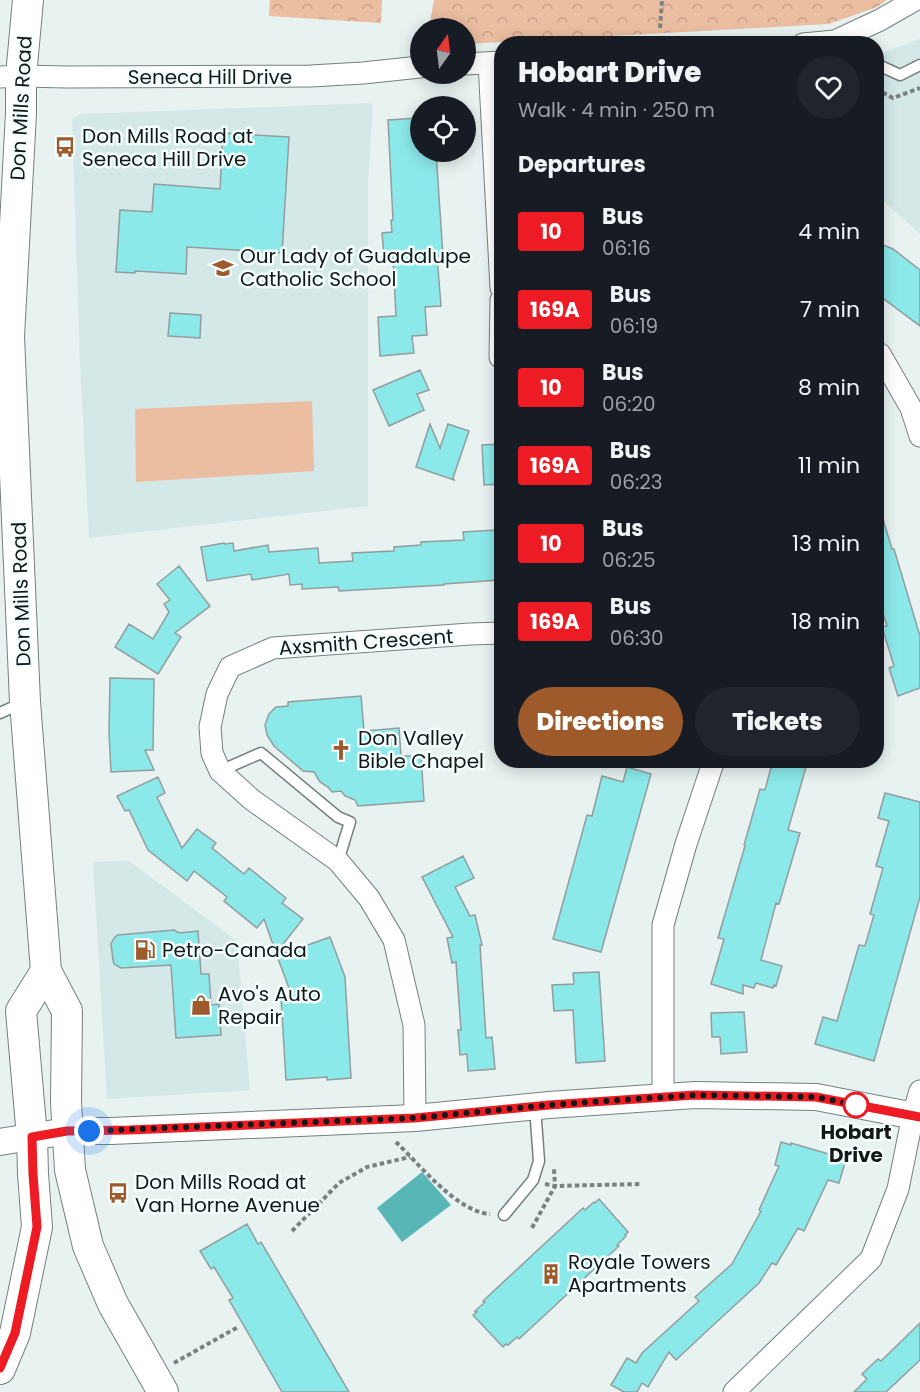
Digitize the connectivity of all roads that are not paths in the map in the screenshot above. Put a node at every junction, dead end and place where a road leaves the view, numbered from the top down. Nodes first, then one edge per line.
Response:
1 (28, 0) edge
2 (915, 0) edge
3 (850, 36) edge
4 (494, 63) edge
5 (476, 64) edge
6 (920, 65) edge
7 (410, 68) edge
8 (884, 68) edge
9 (10, 76) edge
10 (5, 339) edge
11 (884, 361) edge
12 (920, 436) edge
13 (494, 633) edge
14 (13, 707) edge
15 (711, 768) edge
16 (220, 771) junction
17 (338, 861) junction
18 (45, 971) junction
19 (920, 1091) edge
20 (663, 1096) junction
21 (535, 1106) junction
22 (916, 1116) edge
23 (415, 1118) junction
24 (67, 1131) junction
25 (32, 1137) junction
26 (0, 1142) edge
27 (504, 1215) road end
28 (0, 1368) edge
29 (163, 1392) edge
30 (734, 1392) edge

1 - 9 main road, Don Mills Road
2 - 3 street
4 - 5 street
6 - 8 lane
7 - 9 street, Seneca Hill Drive
9 - 10 main road, Don Mills Road
10 - 14 main road, Don Mills Road
11 - 12 street
13 - 16 street, Axsmith Crescent
14 - 18 main road, Don Mills Road
15 - 20 street
16 - 17 street
16 - 17 lane
17 - 23 street
18 - 24 main road, Don Mills Road
18 - 25 main road
19 - 22 street
20 - 21 street
20 - 22 street
21 - 23 street
21 - 27 lane
22 - 30 street
23 - 24 street
24 - 25 street
24 - 29 main road, Don Mills Road
25 - 26 street
25 - 28 main road

